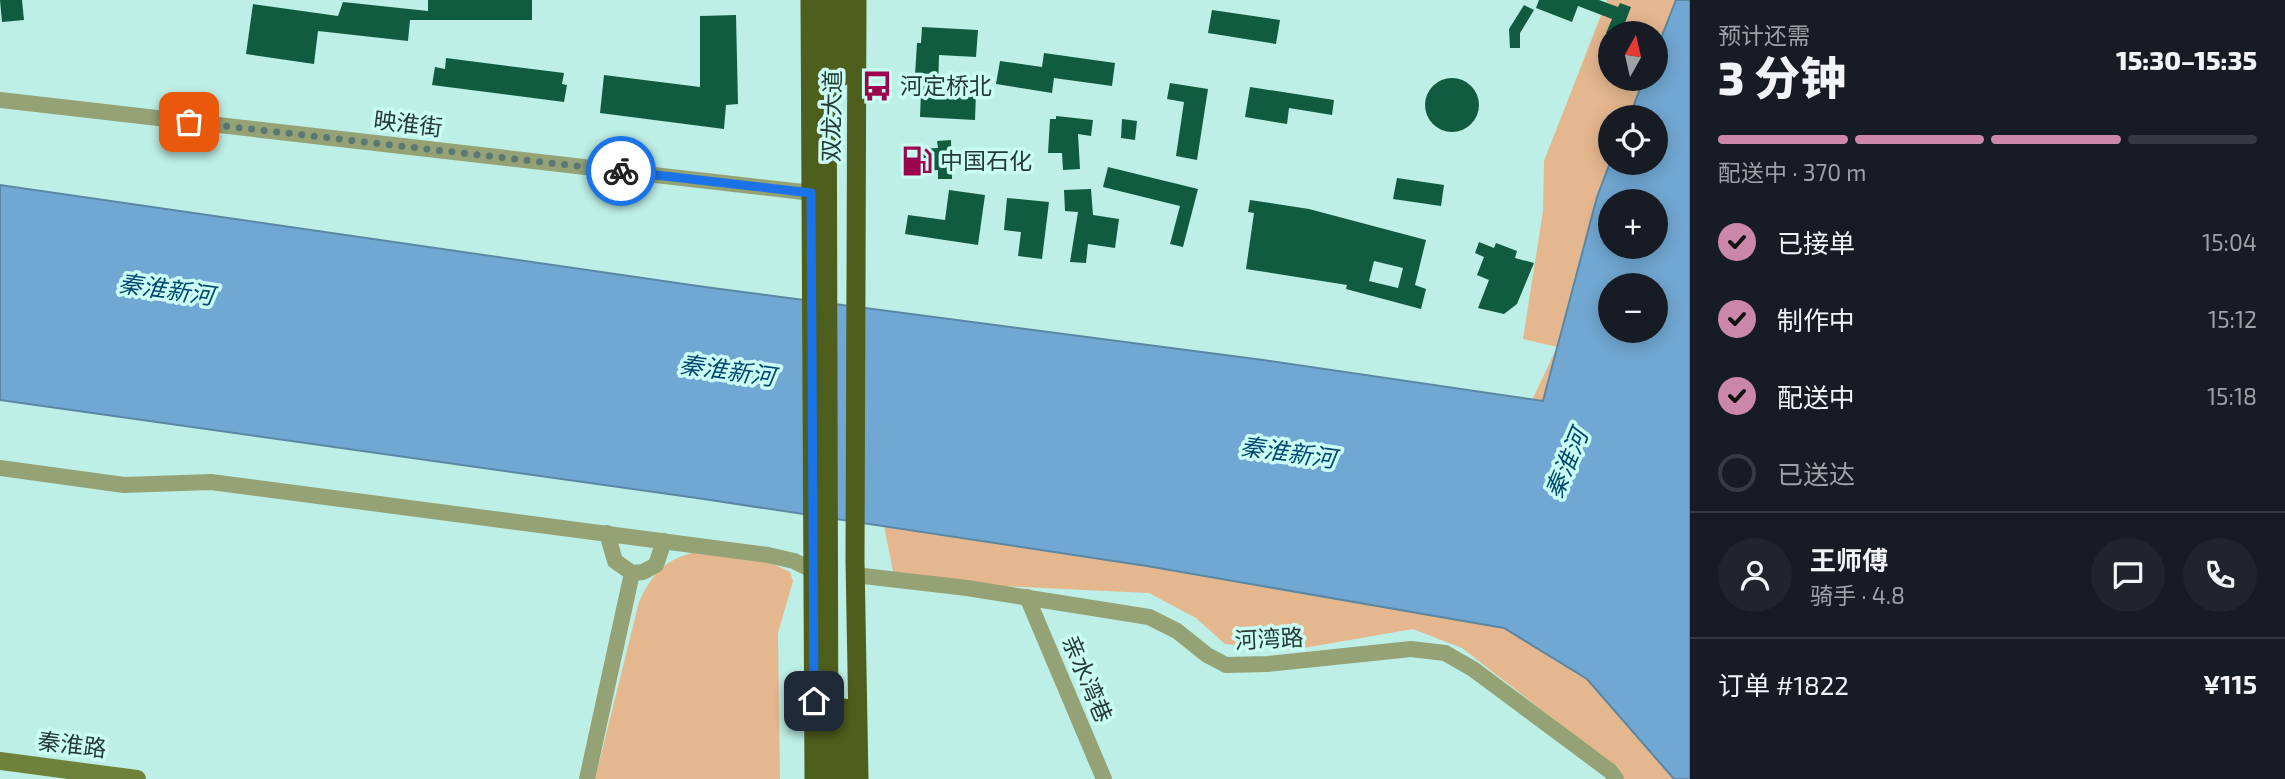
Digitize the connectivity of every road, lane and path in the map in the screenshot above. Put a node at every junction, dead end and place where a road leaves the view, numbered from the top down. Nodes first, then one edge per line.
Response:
1 (810, 0) edge
2 (827, 0) edge
3 (843, 0) edge
4 (857, 0) edge
5 (0, 100) edge
6 (828, 200) junction
7 (0, 468) edge
8 (607, 533) junction
9 (664, 541) junction
10 (814, 565) junction
11 (855, 568) junction
12 (632, 573) junction
13 (1027, 597) junction
14 (0, 761) edge
15 (137, 779) edge
16 (587, 779) edge
17 (814, 779) edge
18 (829, 779) edge
19 (845, 779) edge
20 (859, 779) edge
21 (1104, 779) edge
22 (1616, 779) edge

1 - 6 highway, 双龙大道
2 - 6 highway
3 - 6 highway
4 - 11 highway, 双龙大道
5 - 6 street, 映淮街
6 - 10 highway, 双龙大道
6 - 18 highway
6 - 19 highway
7 - 8 street
8 - 9 street
8 - 12 street
9 - 10 street
9 - 12 street
10 - 17 highway, 双龙大道
11 - 13 street, 河湾路
11 - 20 highway, 双龙大道
12 - 16 street
13 - 21 street, 亲水湾巷
13 - 22 street, 河湾路
14 - 15 main road, 秦淮路

